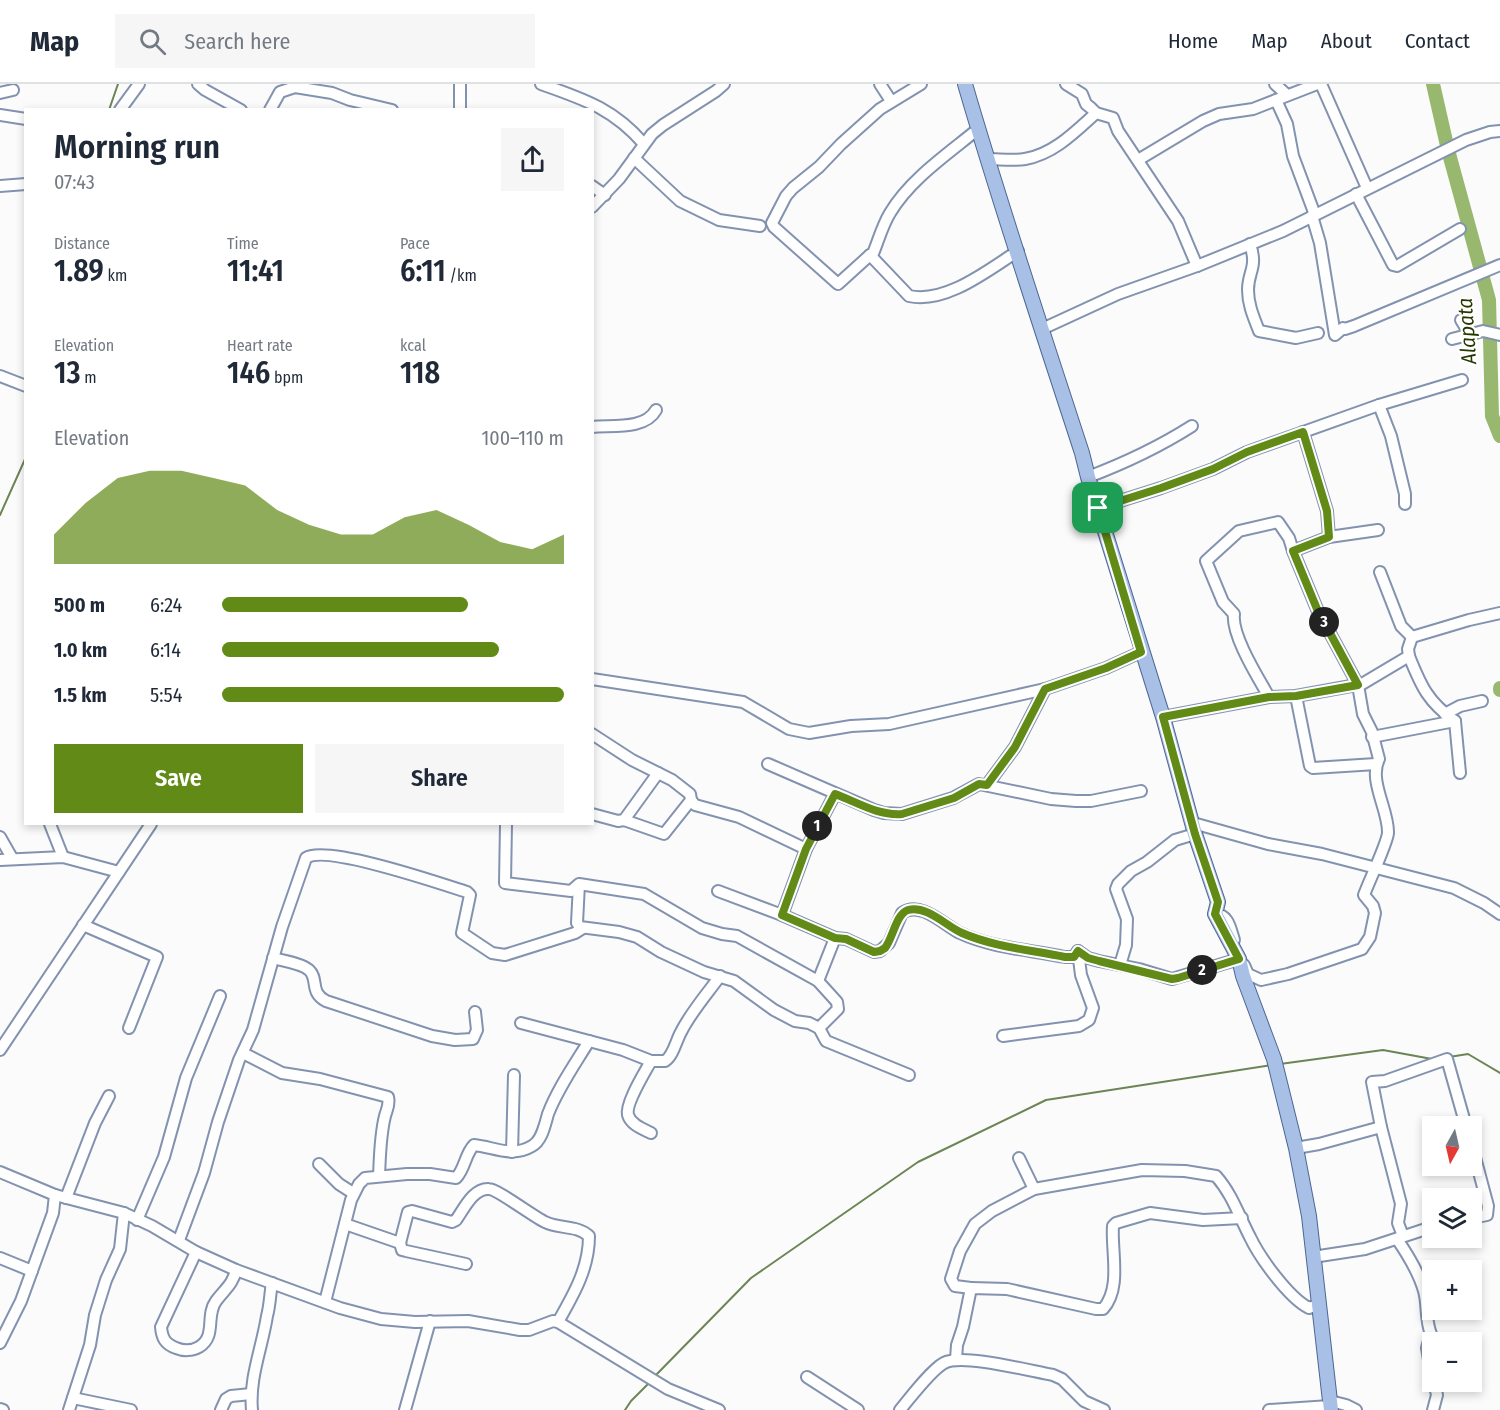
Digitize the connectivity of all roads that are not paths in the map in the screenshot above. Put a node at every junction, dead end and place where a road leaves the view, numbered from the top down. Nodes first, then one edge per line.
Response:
1 (139, 84) edge
2 (198, 84) edge
3 (460, 84) edge
4 (541, 84) edge
5 (724, 84) edge
6 (880, 84) edge
7 (921, 84) edge
8 (965, 84) edge
9 (1066, 84) edge
10 (1275, 84) edge
11 (1319, 84) edge
12 (14, 90) dead end
13 (0, 93) edge
14 (1287, 95) junction
15 (1276, 100) junction
16 (891, 101) junction
17 (121, 108) edge
18 (237, 108) edge
19 (271, 108) edge
20 (384, 108) edge
21 (460, 108) edge
22 (1096, 112) junction
23 (0, 115) edge
24 (24, 119) edge
25 (978, 129) junction
26 (1500, 131) edge
27 (644, 144) junction
28 (634, 158) junction
29 (987, 159) junction
30 (1138, 160) junction
31 (24, 184) edge
32 (0, 186) edge
33 (594, 187) edge
34 (1367, 188) junction
35 (1356, 194) junction
36 (605, 195) junction
37 (594, 205) edge
38 (1314, 215) junction
39 (760, 226) dead end
40 (1460, 229) dead end
41 (1250, 244) junction
42 (1018, 251) junction
43 (870, 255) junction
44 (1500, 265) edge
45 (1197, 266) junction
46 (1461, 320) dead end
47 (1042, 329) junction
48 (1318, 333) dead end
49 (1470, 335) junction
50 (1500, 336) edge
51 (1452, 339) dead end
52 (0, 376) edge
53 (1462, 380) dead end
54 (24, 385) edge
55 (1379, 405) junction
56 (656, 410) dead end
57 (1192, 426) dead end
58 (594, 427) edge
59 (1303, 432) junction
60 (1088, 477) junction
61 (1406, 504) dead end
62 (1098, 508) junction
63 (1378, 530) dead end
64 (1329, 537) junction
65 (1293, 551) junction
66 (1380, 572) dead end
67 (1500, 613) edge
68 (1412, 638) junction
69 (1141, 652) junction
70 (1409, 656) junction
71 (594, 679) edge
72 (1358, 685) junction
73 (1045, 689) junction
74 (1296, 696) junction
75 (1269, 697) junction
76 (1482, 701) dead end
77 (1445, 714) junction
78 (1163, 717) junction
79 (1455, 721) junction
80 (594, 735) edge
81 (1372, 737) junction
82 (768, 764) dead end
83 (1376, 764) junction
84 (658, 772) junction
85 (1460, 774) dead end
86 (987, 785) junction
87 (1141, 791) dead end
88 (835, 794) junction
89 (691, 800) junction
90 (594, 815) edge
91 (624, 820) junction
92 (50, 825) edge
93 (150, 825) edge
94 (506, 825) edge
95 (1194, 829) junction
96 (0, 837) edge
97 (806, 849) junction
98 (63, 857) junction
99 (12, 858) junction
100 (0, 860) edge
101 (1374, 868) junction
102 (119, 872) junction
103 (579, 884) junction
104 (718, 891) dead end
105 (1215, 914) junction
106 (1500, 914) edge
107 (782, 915) junction
108 (83, 925) junction
109 (583, 928) junction
110 (835, 938) junction
111 (1078, 951) junction
112 (273, 958) junction
113 (1239, 959) junction
114 (1120, 965) junction
115 (720, 976) junction
116 (818, 981) junction
117 (220, 996) dead end
118 (476, 1012) dead end
119 (521, 1023) dead end
120 (129, 1028) dead end
121 (819, 1028) junction
122 (1003, 1036) dead end
123 (589, 1041) junction
124 (0, 1050) edge
125 (243, 1053) junction
126 (651, 1061) junction
127 (514, 1075) dead end
128 (909, 1075) dead end
129 (109, 1096) dead end
130 (1463, 1116) edge
131 (1381, 1127) junction
132 (651, 1133) dead end
133 (1296, 1148) junction
134 (512, 1152) junction
135 (1019, 1158) dead end
136 (319, 1164) dead end
137 (0, 1172) edge
138 (379, 1176) junction
139 (1480, 1176) edge
140 (1034, 1189) junction
141 (353, 1193) junction
142 (61, 1197) junction
143 (124, 1213) junction
144 (1482, 1216) edge
145 (1242, 1218) junction
146 (137, 1220) junction
147 (345, 1224) junction
148 (1422, 1230) edge
149 (1400, 1238) junction
150 (179, 1240) junction
151 (400, 1243) junction
152 (196, 1252) junction
153 (1313, 1257) junction
154 (0, 1258) edge
155 (466, 1264) dead end
156 (236, 1270) junction
157 (32, 1271) junction
158 (272, 1283) junction
159 (971, 1288) junction
160 (325, 1302) junction
161 (1318, 1305) junction
162 (430, 1321) junction
163 (558, 1322) junction
164 (1430, 1332) edge
165 (0, 1343) edge
166 (956, 1359) junction
167 (807, 1377) dead end
168 (1436, 1392) edge
169 (251, 1394) junction
170 (74, 1398) junction
171 (698, 1406) edge
172 (1330, 1406) edge
173 (69, 1410) edge
174 (131, 1410) edge
175 (221, 1410) edge
176 (252, 1410) edge
177 (405, 1410) edge
178 (719, 1410) edge
179 (858, 1410) edge
180 (900, 1410) edge
181 (1104, 1410) edge
182 (1269, 1410) edge
183 (1356, 1410) edge
184 (1433, 1410) edge

1 - 17 street
2 - 18 street
3 - 21 street
4 - 27 street
5 - 27 street
6 - 16 street
7 - 16 street
8 - 25 main road
9 - 22 street
10 - 14 street
11 - 14 street
11 - 34 street
12 - 13 street
14 - 15 street
15 - 30 street
15 - 38 street
16 - 43 street
19 - 20 street
22 - 29 street
22 - 30 street
23 - 24 street
25 - 29 main road
25 - 43 street
26 - 34 street
27 - 28 street
28 - 36 street
28 - 39 street
29 - 42 main road
30 - 45 street
31 - 32 street
33 - 36 street
34 - 35 street
35 - 38 street
35 - 40 street
36 - 37 street
38 - 41 street
38 - 44 street
41 - 45 street
41 - 48 street
42 - 43 street
42 - 47 main road
45 - 47 street
46 - 49 street
47 - 60 main road
49 - 50 street
49 - 51 street
52 - 54 street
53 - 55 street
55 - 59 street
55 - 61 street
56 - 58 street
57 - 60 street
59 - 62 street
59 - 64 street
60 - 62 main road
62 - 69 main road
63 - 64 street
64 - 65 street
65 - 72 street
65 - 75 street
66 - 68 street
67 - 68 street
68 - 70 street
69 - 73 street
69 - 78 main road
70 - 72 street
70 - 77 street
71 - 73 street
72 - 74 street
72 - 81 street
73 - 86 street
74 - 75 street
74 - 83 street
75 - 78 street
76 - 77 street
77 - 79 street
78 - 95 main road
79 - 81 street
79 - 85 street
80 - 84 street
81 - 83 street
82 - 88 street
83 - 101 street
84 - 89 street
84 - 91 street
86 - 87 street
86 - 88 street
88 - 97 street
89 - 91 street
89 - 97 street
90 - 91 street
92 - 98 street
93 - 102 street
94 - 103 street
95 - 101 street
95 - 105 main road
95 - 114 street
96 - 99 street
97 - 107 street
98 - 99 street
98 - 102 street
99 - 100 street
101 - 105 street
101 - 106 street
102 - 108 street
103 - 109 street
103 - 116 street
104 - 107 street
105 - 113 main road
107 - 110 street
108 - 120 street
108 - 124 street
109 - 112 street
109 - 115 street
110 - 111 street
110 - 116 street
111 - 114 street
111 - 122 street
112 - 118 street
112 - 125 street
113 - 114 street
113 - 133 main road
115 - 121 street
115 - 126 street
116 - 121 street
117 - 146 street
119 - 123 street
121 - 128 street
123 - 126 street
123 - 134 street
125 - 138 street
125 - 150 street
126 - 132 street
127 - 134 street
129 - 142 street
130 - 131 street
131 - 133 street
131 - 149 street
133 - 153 main road
134 - 138 street
135 - 140 street
136 - 141 street
137 - 142 street
138 - 141 street
139 - 144 street
140 - 145 street
140 - 159 street
141 - 147 street
142 - 143 street
142 - 157 street
143 - 146 street
143 - 170 street
145 - 159 street
145 - 161 street
146 - 150 street
147 - 151 street
147 - 160 street
148 - 149 street
149 - 153 street
149 - 164 street
150 - 152 street
151 - 155 street
151 - 163 street
152 - 156 street
152 - 156 street
153 - 161 main road
154 - 157 street
156 - 158 street
157 - 165 street
158 - 160 street
158 - 169 street
159 - 166 street
160 - 162 street
161 - 172 main road
162 - 163 street
162 - 177 street
163 - 171 street
166 - 180 street
166 - 181 street
167 - 179 street
168 - 184 street
169 - 175 street
169 - 176 street
170 - 173 street
170 - 174 street
171 - 178 street
172 - 182 street
172 - 183 street

